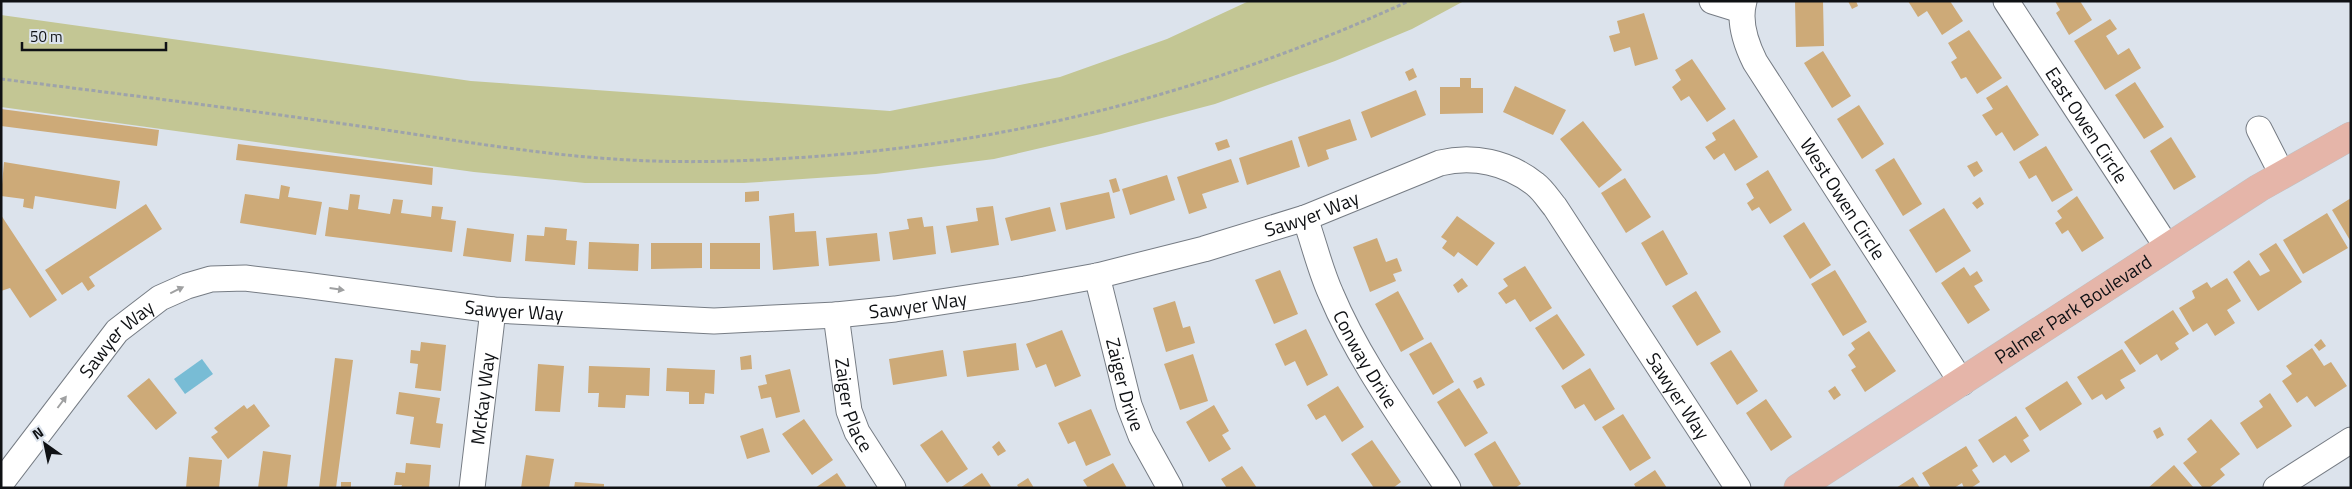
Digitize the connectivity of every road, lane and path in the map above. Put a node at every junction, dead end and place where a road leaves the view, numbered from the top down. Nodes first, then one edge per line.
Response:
1 (1409, 1) edge
2 (1712, 1) edge
3 (2006, 1) edge
4 (1743, 5) edge
5 (1, 78) edge
6 (2259, 129) dead end
7 (2351, 136) edge
8 (2282, 174) junction
9 (1305, 218) junction
10 (2167, 247) junction
11 (1097, 276) junction
12 (493, 310) junction
13 (836, 315) junction
14 (1962, 383) junction
15 (2351, 440) edge
16 (1, 482) edge
17 (472, 488) edge
18 (893, 488) edge
19 (1170, 488) edge
20 (1448, 488) edge
21 (1738, 488) edge
22 (1798, 488) edge
23 (2276, 488) edge

1 - 5 path
2 - 4 street, West Owen Circle
3 - 10 street, East Owen Circle
4 - 14 street, West Owen Circle
6 - 8 street
7 - 8 main road, Palmer Park Boulevard
8 - 10 main road, Palmer Park Boulevard
9 - 11 street, Sawyer Way
9 - 20 street, Conway Drive
9 - 21 street, Sawyer Way
10 - 14 main road, Palmer Park Boulevard
11 - 13 street, Sawyer Way
11 - 19 street, Zaiger Drive
12 - 13 street, Sawyer Way
16 -> 12 street, Sawyer Way
12 - 17 street, McKay Way
13 - 18 street, Zaiger Place
14 - 22 main road, Palmer Park Boulevard
15 - 23 street

